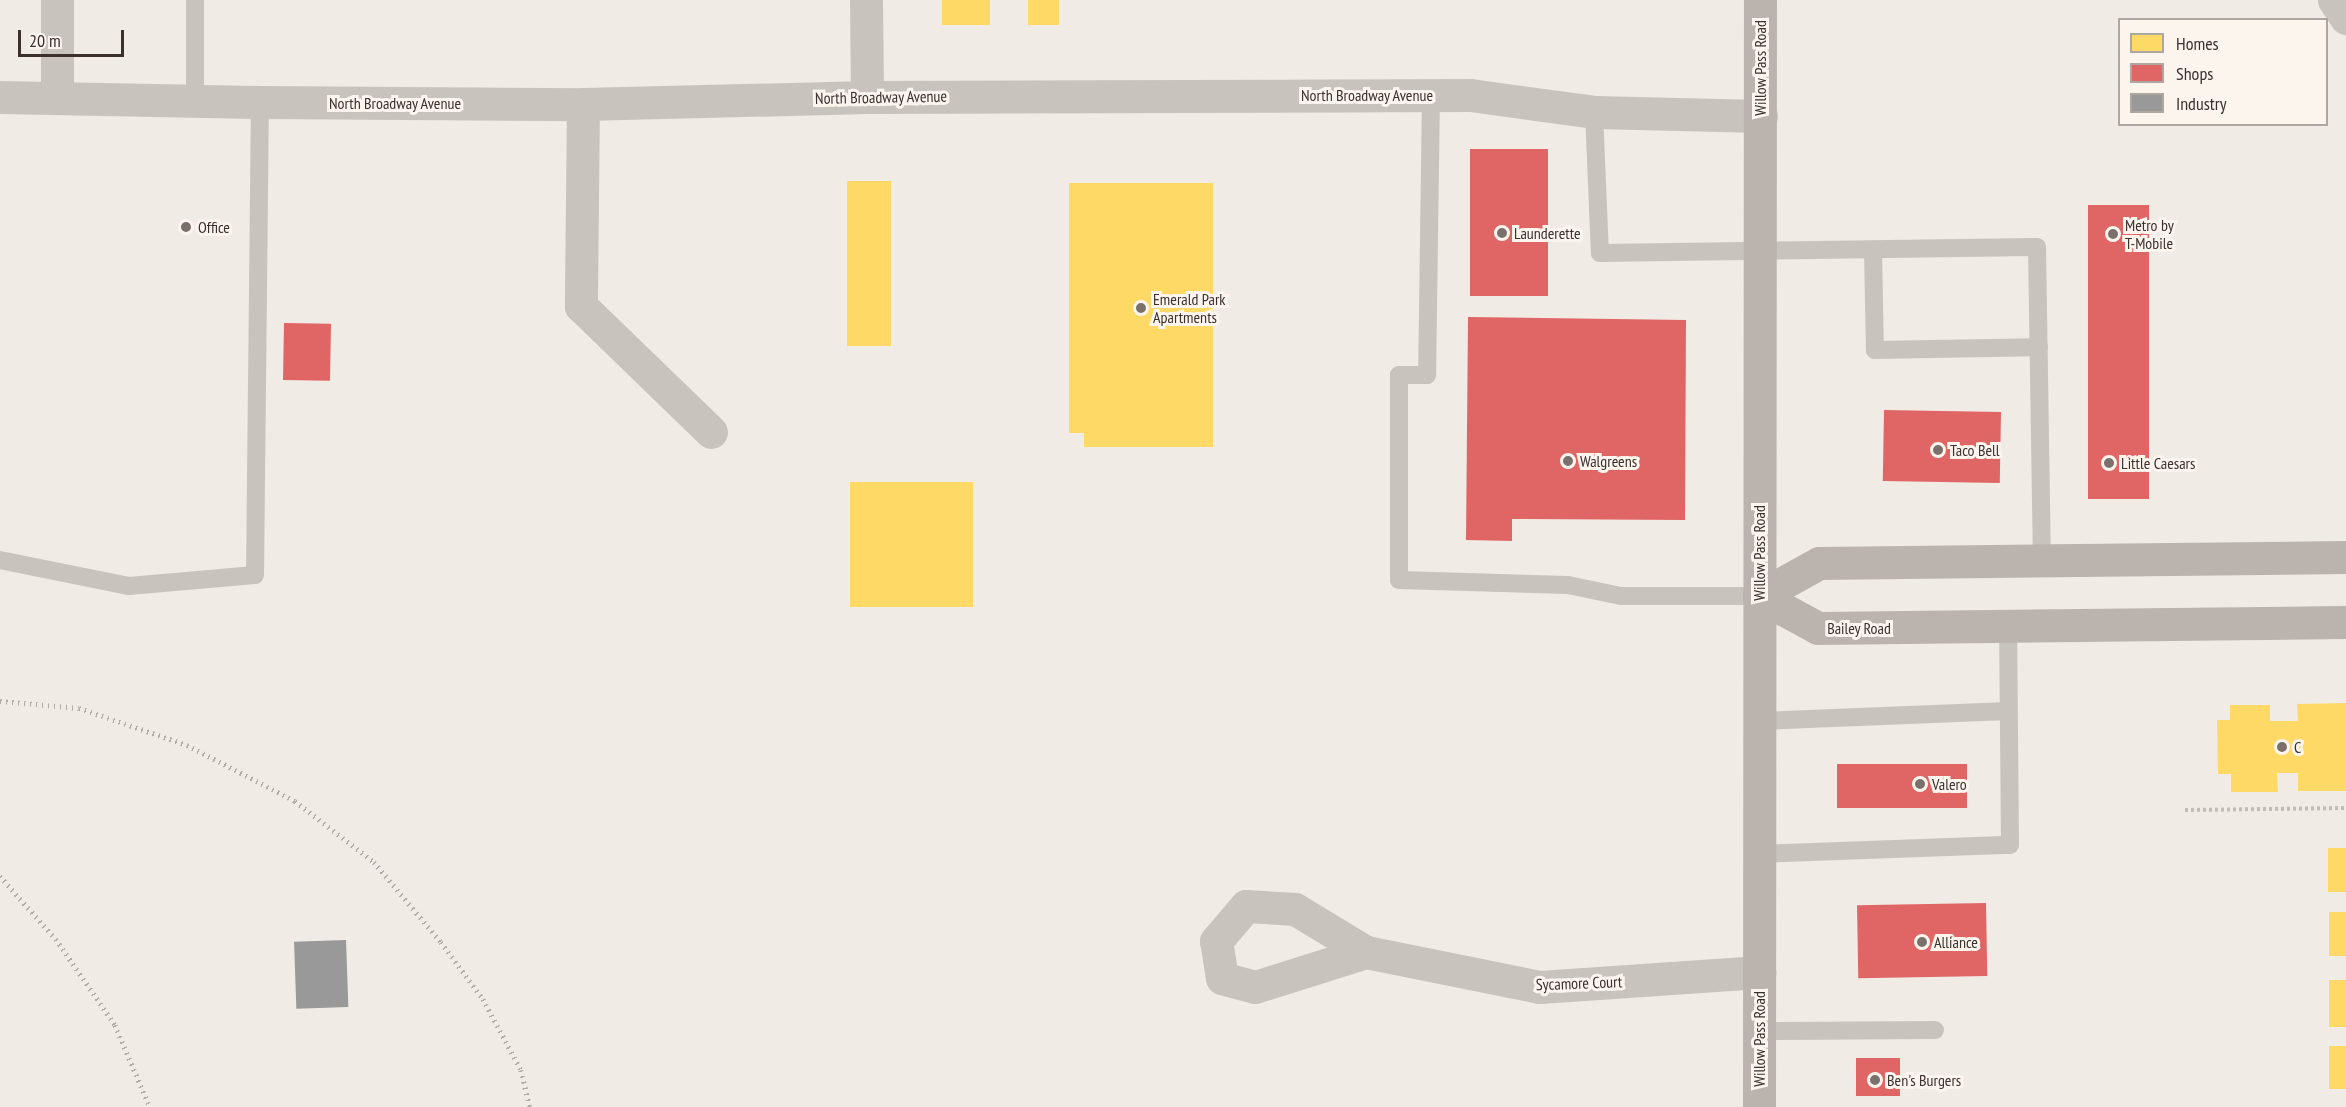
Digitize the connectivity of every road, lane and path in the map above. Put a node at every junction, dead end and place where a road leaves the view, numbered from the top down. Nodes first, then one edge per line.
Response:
1 (57, 0) edge
2 (195, 0) edge
3 (866, 0) edge
4 (1760, 0) edge
5 (2334, 0) edge
6 (2346, 18) edge
7 (1431, 95) junction
8 (0, 97) edge
9 (57, 97) junction
10 (867, 97) junction
11 (195, 100) junction
12 (260, 102) junction
13 (583, 104) junction
14 (1594, 112) junction
15 (1761, 116) junction
16 (1873, 250) junction
17 (1760, 251) junction
18 (2039, 347) junction
19 (711, 432) dead end
20 (2346, 557) edge
21 (0, 560) edge
22 (2042, 561) junction
23 (1759, 596) junction
24 (2346, 622) edge
25 (2008, 627) junction
26 (2008, 711) junction
27 (1759, 721) junction
28 (2346, 808) edge
29 (2185, 810) dead end
30 (1759, 854) junction
31 (1366, 952) dead end
32 (1759, 972) junction
33 (1935, 1030) dead end
34 (1759, 1031) junction
35 (1759, 1107) edge

1 - 9 street
2 - 11 lane
3 - 10 street
4 - 15 main road, Willow Pass Road
5 - 6 street
7 - 10 street, North Broadway Avenue
7 - 14 street, North Broadway Avenue
7 - 23 lane
8 - 9 street, North Broadway Avenue
9 - 11 street, North Broadway Avenue
10 - 13 street, North Broadway Avenue
11 - 12 street, North Broadway Avenue
12 - 13 street, North Broadway Avenue
12 - 21 lane
13 - 19 street
14 - 15 street, North Broadway Avenue
14 - 17 lane
15 - 17 main road, Willow Pass Road
16 - 17 lane
16 - 18 lane
16 - 18 lane
17 - 23 main road, Willow Pass Road
18 - 22 lane
20 - 22 main road
22 - 23 main road
23 - 25 main road, Bailey Road
23 - 27 main road, Willow Pass Road
24 - 25 main road, Bailey Road
25 - 26 lane
26 - 27 lane
26 - 30 lane
27 - 30 main road, Willow Pass Road
28 - 29 path
30 - 32 main road, Willow Pass Road
31 - 32 street, Sycamore Court
32 - 34 main road, Willow Pass Road
33 - 34 lane
34 - 35 main road, Willow Pass Road

